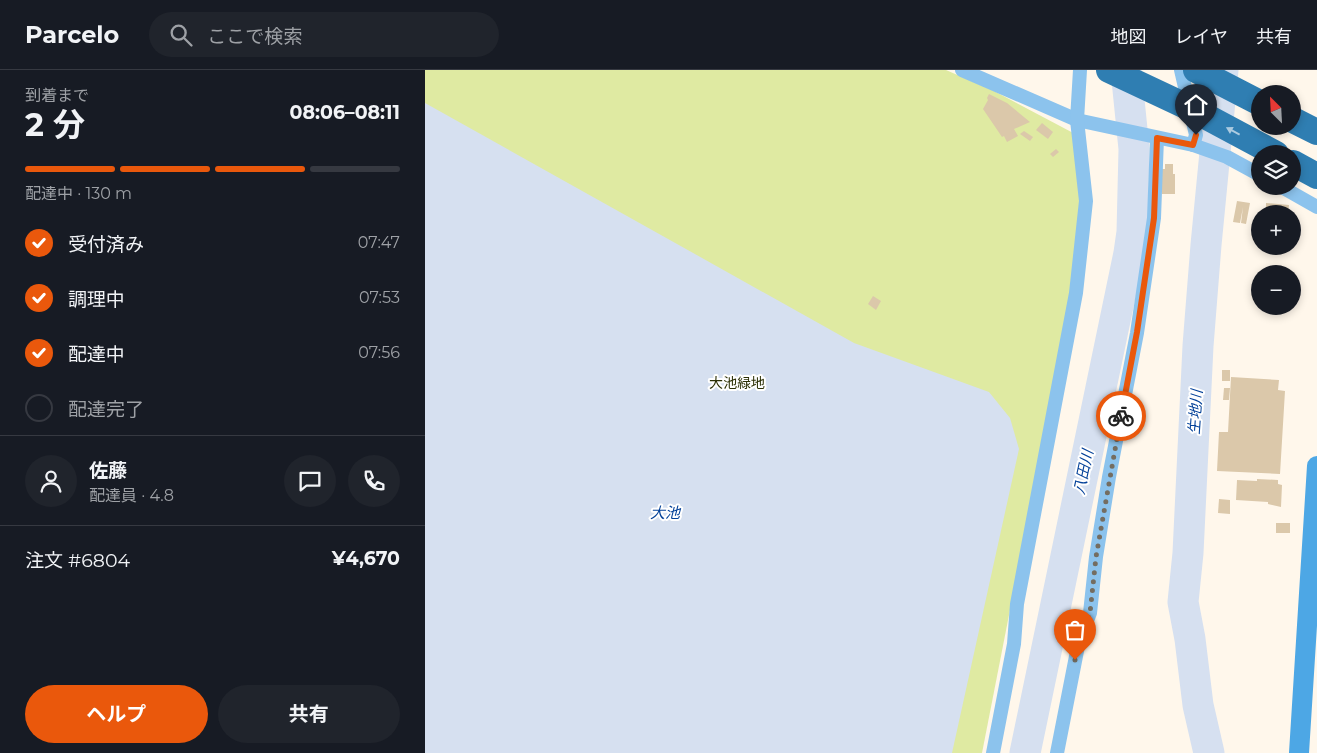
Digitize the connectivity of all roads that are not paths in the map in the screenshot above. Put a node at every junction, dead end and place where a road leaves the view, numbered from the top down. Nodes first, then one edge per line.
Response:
1 (962, 70) edge
2 (1080, 70) edge
3 (1109, 70) edge
4 (1181, 70) edge
5 (1196, 70) edge
6 (1251, 98) edge
7 (1077, 120) junction
8 (1301, 124) edge
9 (1317, 132) edge
10 (1157, 138) junction
11 (1193, 145) junction
12 (1259, 145) edge
13 (1301, 167) edge
14 (1251, 170) edge
15 (1317, 176) edge
16 (1296, 195) edge
17 (1317, 207) edge
18 (1317, 466) edge
19 (993, 753) edge
20 (1057, 753) edge
21 (1299, 753) edge

1 - 7 street
2 - 7 street
12 -> 3 highway
4 - 11 street
5 - 6 highway
7 - 10 street
7 - 19 street
8 - 9 highway
10 - 11 street
10 - 20 street
11 - 14 street
13 - 15 highway
16 - 17 street
18 - 21 main road

